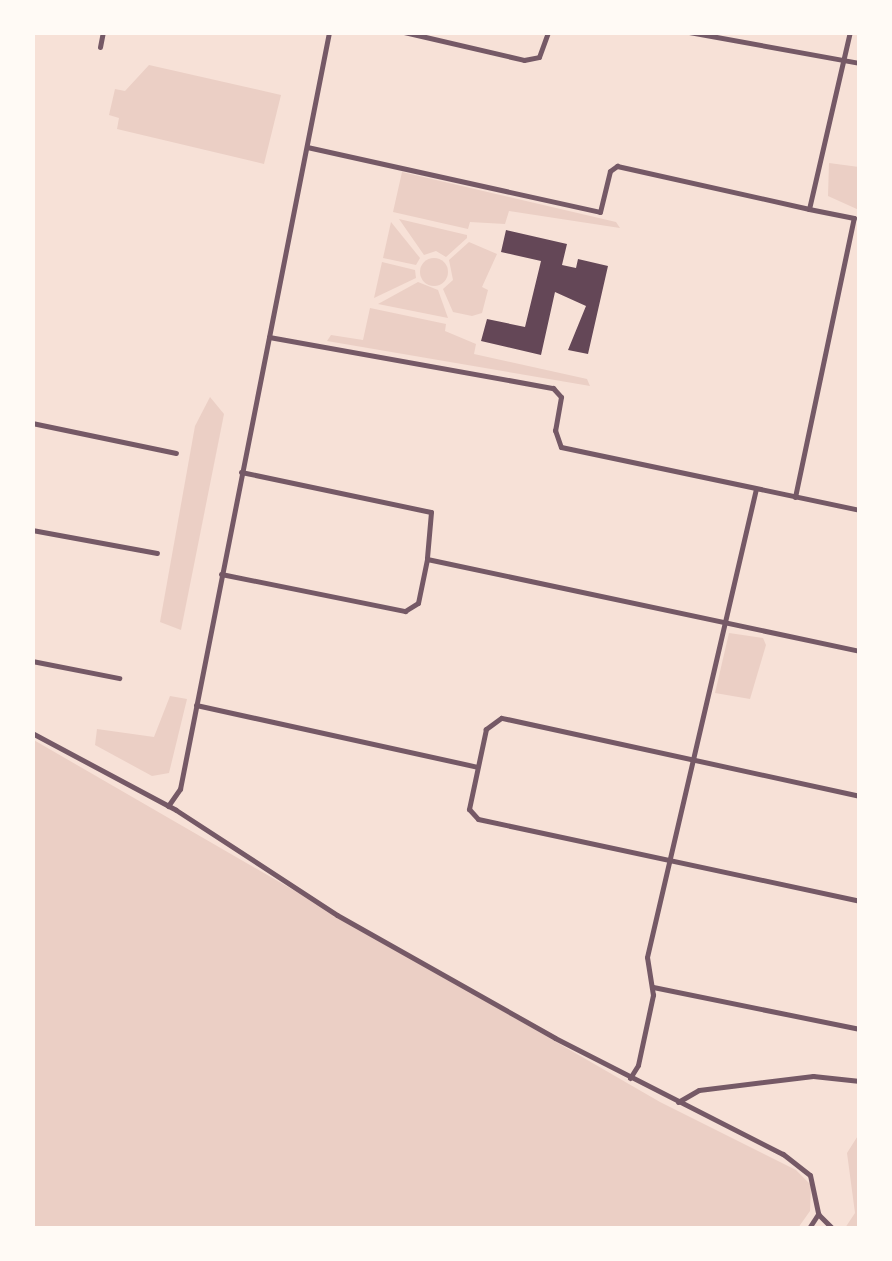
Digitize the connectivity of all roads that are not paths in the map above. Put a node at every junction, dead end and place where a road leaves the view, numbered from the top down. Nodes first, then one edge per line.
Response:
1 (103, 32) edge
2 (329, 32) edge
3 (404, 32) edge
4 (548, 32) edge
5 (689, 32) edge
6 (850, 32) edge
7 (100, 47) dead end
8 (843, 59) junction
9 (860, 63) edge
10 (308, 147) junction
11 (809, 209) junction
12 (269, 337) junction
13 (32, 423) edge
14 (176, 453) dead end
15 (241, 472) junction
16 (756, 490) junction
17 (795, 497) junction
18 (860, 510) edge
19 (32, 530) edge
20 (157, 553) dead end
21 (427, 559) junction
22 (221, 574) junction
23 (726, 622) junction
24 (860, 651) edge
25 (32, 661) edge
26 (119, 678) dead end
27 (196, 705) junction
28 (32, 732) edge
29 (694, 761) junction
30 (478, 767) junction
31 (860, 796) edge
32 (168, 806) junction
33 (673, 860) junction
34 (860, 900) edge
35 (652, 986) junction
36 (860, 1029) edge
37 (629, 1079) junction
38 (860, 1081) edge
39 (678, 1102) junction
40 (818, 1214) junction
41 (809, 1228) edge
42 (832, 1228) edge

1 - 7 street
2 - 10 street
3 - 4 street
5 - 8 street
6 - 8 street
8 - 9 street
8 - 11 street
10 - 11 street
10 - 12 street
11 - 17 street
12 - 15 street
12 - 16 street
13 - 14 street
15 - 21 street
15 - 22 street
16 - 17 street
16 - 23 street
17 - 18 street
19 - 20 street
21 - 22 street
21 - 23 street
22 - 27 street
23 - 24 street
23 - 29 street
25 - 26 street
27 - 30 street
27 - 32 street
28 - 32 street
29 - 30 street
29 - 31 street
29 - 33 street
30 - 33 street
32 - 37 street
33 - 34 street
33 - 35 street
35 - 36 street
35 - 37 street
37 - 39 street
38 - 39 street
39 - 40 street
40 - 41 street
40 - 42 street

